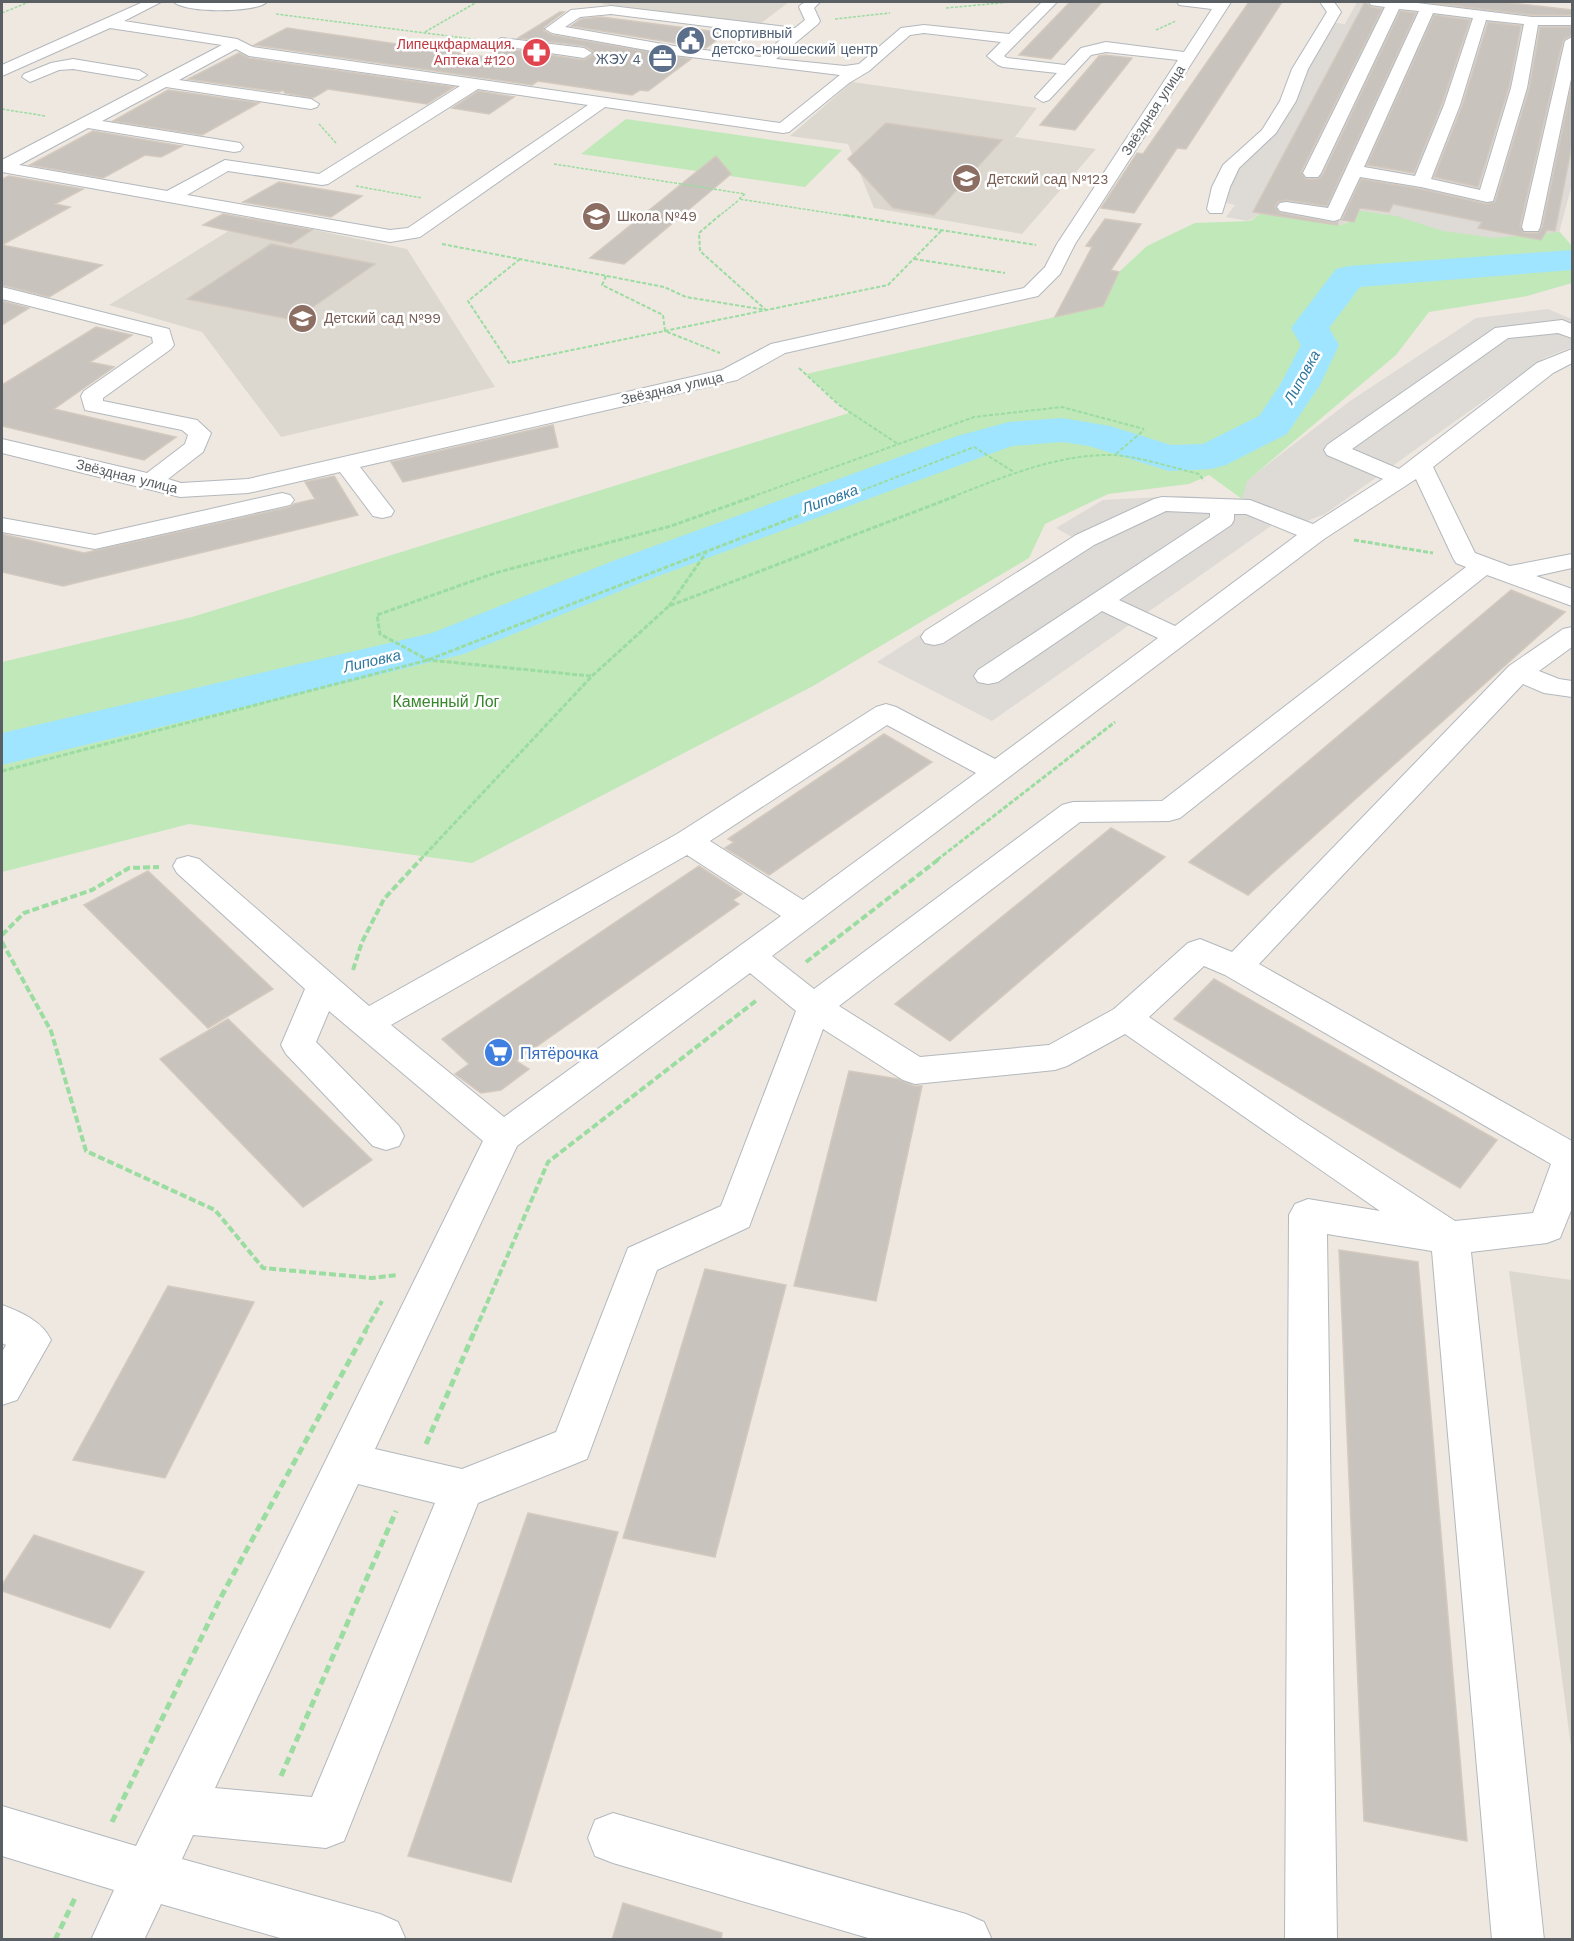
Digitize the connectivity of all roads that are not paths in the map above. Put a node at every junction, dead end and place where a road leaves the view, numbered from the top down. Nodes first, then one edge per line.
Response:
1 (154, 2) edge
2 (181, 2) edge
3 (260, 2) edge
4 (813, 2) edge
5 (1050, 2) edge
6 (1184, 2) edge
7 (1327, 2) edge
8 (1376, 2) edge
9 (1218, 4) edge
10 (1394, 4) junction
11 (1428, 8) junction
12 (1481, 15) junction
13 (1532, 21) junction
14 (1572, 21) edge
15 (108, 22) junction
16 (552, 29) junction
17 (796, 33) junction
18 (1012, 39) junction
19 (1572, 41) edge
20 (501, 42) road end
21 (237, 43) junction
22 (524, 45) junction
23 (637, 45) junction
24 (1188, 57) junction
25 (763, 62) junction
26 (864, 68) junction
27 (1069, 70) junction
28 (2, 71) edge
29 (139, 75) dead end
30 (164, 82) junction
31 (2, 83) edge
32 (475, 84) junction
33 (650, 94) dead end
34 (1043, 97) dead end
35 (602, 102) junction
36 (305, 103) road end
37 (630, 106) junction
38 (85, 123) junction
39 (234, 147) dead end
40 (2, 167) edge
41 (1354, 171) junction
42 (1312, 173) dead end
43 (1421, 182) junction
44 (170, 197) junction
45 (1287, 207) dead end
46 (1216, 209) dead end
47 (1532, 227) dead end
48 (2, 292) edge
49 (1572, 332) edge
50 (1563, 367) edge
51 (2, 446) edge
52 (345, 463) junction
53 (1412, 472) junction
54 (151, 481) junction
55 (360, 482) junction
56 (1222, 506) junction
57 (382, 511) dead end
58 (2, 525) edge
59 (1315, 534) junction
60 (1572, 561) edge
61 (1497, 570) junction
62 (1572, 598) edge
63 (1101, 601) junction
64 (1572, 635) edge
65 (934, 637) dead end
66 (1177, 637) junction
67 (1519, 672) junction
68 (988, 676) dead end
69 (1572, 689) edge
70 (997, 771) junction
71 (688, 841) junction
72 (188, 866) road end
73 (804, 916) junction
74 (750, 956) junction
75 (1237, 967) junction
76 (332, 994) junction
77 (814, 1007) junction
78 (1126, 1018) junction
79 (367, 1023) junction
80 (386, 1136) dead end
81 (503, 1137) junction
82 (1572, 1158) edge
83 (1450, 1238) junction
84 (2, 1322) edge
85 (2, 1387) edge
86 (347, 1462) junction
87 (462, 1489) junction
88 (180, 1809) junction
89 (2, 1831) edge
90 (613, 1838) dead end
91 (148, 1875) junction
92 (117, 1940) edge
93 (380, 1940) edge
94 (966, 1940) edge
95 (1311, 1940) edge
96 (1518, 1940) edge

1 - 15 street
2 - 3 street
4 - 17 street
5 - 18 street
6 - 9 street
7 - 46 street
8 - 10 street
9 - 24 street, Звёздная улица
10 - 11 street
10 - 42 street
11 - 12 street
11 - 41 street
12 - 13 street
12 - 43 street
13 - 14 street
13 - 43 street
15 - 21 street
15 - 28 street
16 - 17 street
16 - 22 street
16 - 23 street
17 - 25 street
18 - 26 street
18 - 27 street
19 - 47 street
20 - 22 street
21 - 30 street
21 - 32 street
22 - 23 street
23 - 25 street
24 - 27 street
24 - 52 street, Звёздная улица
25 - 26 street
26 - 37 street
27 - 34 street
29 - 31 street
30 - 36 street
30 - 38 street
32 - 35 street
32 - 44 street
33 - 37 street
35 - 37 street
35 - 44 street
38 - 39 street
38 - 40 street
40 - 44 street
41 - 43 street
41 - 45 street
48 - 54 street
49 - 53 street
50 - 53 street
51 - 54 street, Звёздная улица
52 - 54 street, Звёздная улица
52 - 55 street
53 - 59 street
53 - 61 street
55 - 57 street
55 - 58 street
56 - 59 street
56 - 63 street
56 - 65 street
59 - 66 street
60 - 61 street
61 - 62 street
61 - 77 street
63 - 66 street
63 - 68 street
64 - 67 street
66 - 70 street
67 - 69 street
67 - 75 street
70 - 71 street
70 - 73 street
71 - 73 street
71 - 79 street
72 - 76 street
73 - 74 street
74 - 77 street
74 - 81 street
75 - 78 street
75 - 82 street
76 - 79 street
76 - 80 street
77 - 78 street
77 - 87 street
78 - 83 street
79 - 81 street
81 - 86 street
82 - 83 street
83 - 95 street
83 - 96 street
84 - 85 street
86 - 87 street
86 - 88 street
87 - 88 street
88 - 91 street
89 - 91 street
90 - 94 street
91 - 92 street
91 - 93 street

